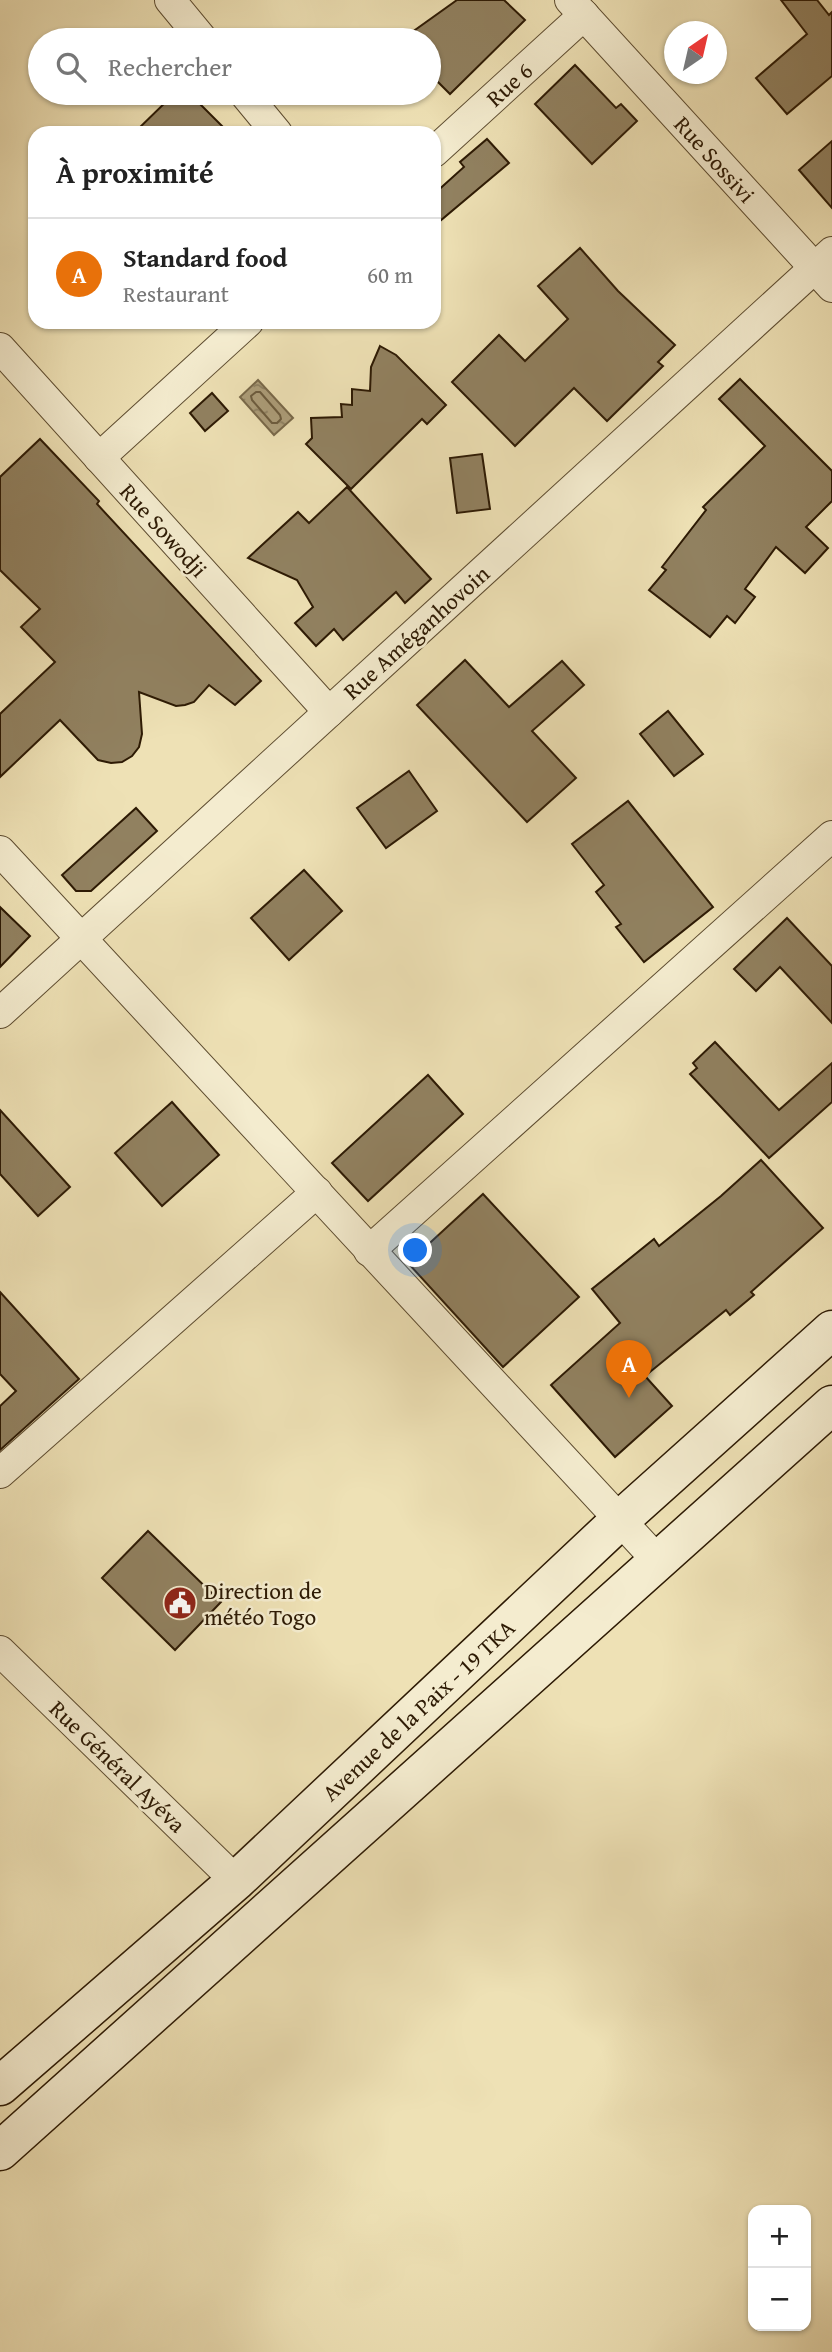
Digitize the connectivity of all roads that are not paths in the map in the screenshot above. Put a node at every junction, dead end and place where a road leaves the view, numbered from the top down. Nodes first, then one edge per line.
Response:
1 (170, 0) edge
2 (577, 8) edge
3 (193, 28) edge
4 (254, 105) edge
5 (270, 126) edge
6 (441, 145) edge
7 (826, 269) edge
8 (240, 329) edge
9 (0, 348) edge
10 (99, 458) junction
11 (329, 712) junction
12 (832, 836) edge
13 (0, 852) edge
14 (80, 939) junction
15 (0, 1013) edge
16 (317, 1192) junction
17 (369, 1251) junction
18 (832, 1330) edge
19 (832, 1405) edge
20 (0, 1473) edge
21 (619, 1521) junction
22 (657, 1561) junction
23 (0, 1652) edge
24 (236, 1881) junction
25 (0, 2085) edge
26 (0, 2151) edge

1 - 3 street
2 - 6 street, Rue 6
2 - 7 street, Rue Sossivi
4 - 5 street
7 - 11 street, Rue Améganhovoin
8 - 10 street
9 - 10 street, Rue Sowodji
10 - 11 street, Rue Sowodji
11 - 14 street, Rue Améganhovoin
12 - 17 street
13 - 14 street
14 - 15 street, Rue Améganhovoin
14 - 16 street
16 - 17 street
16 - 20 street
17 - 21 street
18 - 21 main road, Avenue de la Paix - 19 TKA
19 - 22 main road, Avenue de la Paix - 19 TKA
21 - 22 street
21 - 24 main road, Avenue de la Paix - 19 TKA
22 - 26 main road, Avenue de la Paix - 19 TKA
23 - 24 street, Rue Général Ayéva
24 - 25 main road, Avenue de la Paix - 19 TKA

